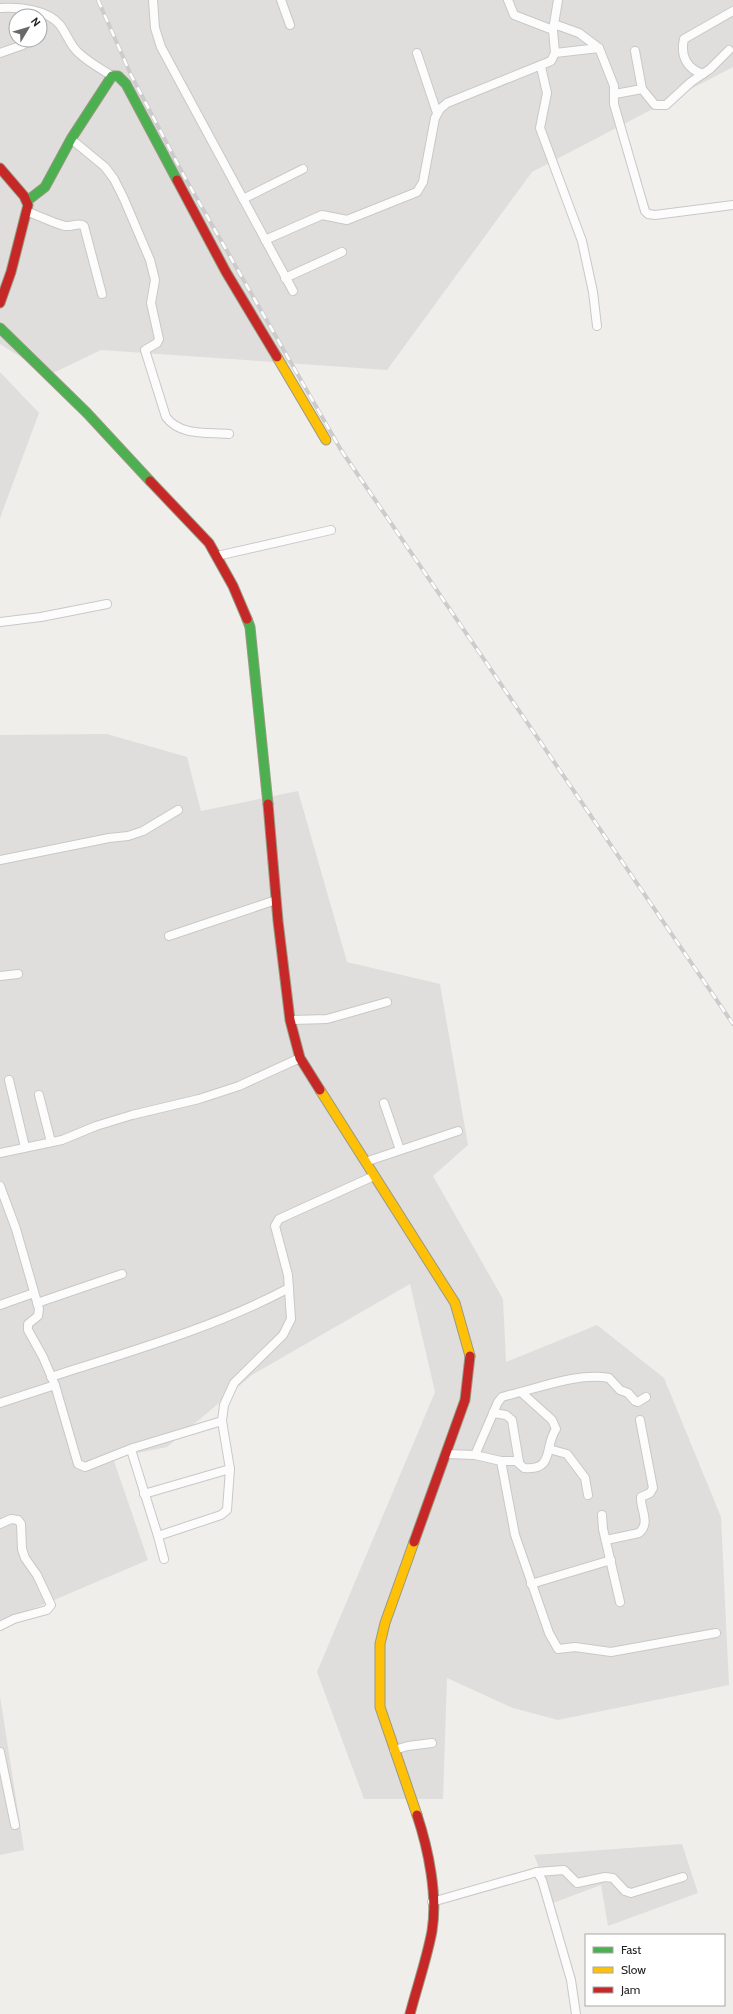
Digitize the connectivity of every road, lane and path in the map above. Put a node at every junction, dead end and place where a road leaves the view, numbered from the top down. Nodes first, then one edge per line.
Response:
1 (153, 0) edge
2 (281, 0) edge
3 (508, 0) edge
4 (558, 0) edge
5 (733, 11) edge
6 (48, 16) edge
7 (290, 24) dead end
8 (553, 27) junction
9 (16, 48) edge
10 (599, 48) junction
11 (729, 50) dead end
12 (635, 51) dead end
13 (0, 53) edge
14 (417, 53) dead end
15 (555, 53) junction
16 (541, 67) junction
17 (703, 74) junction
18 (112, 76) junction
19 (642, 90) junction
20 (615, 94) junction
21 (437, 113) junction
22 (71, 139) junction
23 (0, 168) edge
24 (303, 169) dead end
25 (243, 199) junction
26 (27, 202) junction
27 (733, 205) edge
28 (28, 212) junction
29 (265, 240) junction
30 (342, 252) dead end
31 (285, 278) junction
32 (293, 291) dead end
33 (102, 294) dead end
34 (0, 302) edge
35 (597, 326) dead end
36 (0, 328) edge
37 (229, 434) dead end
38 (326, 440) dead end
39 (331, 530) dead end
40 (221, 555) junction
41 (107, 604) dead end
42 (0, 622) edge
43 (178, 810) dead end
44 (0, 860) edge
45 (276, 900) junction
46 (169, 936) dead end
47 (18, 974) dead end
48 (0, 976) edge
49 (387, 1002) dead end
50 (294, 1020) junction
51 (300, 1058) junction
52 (8, 1080) dead end
53 (38, 1095) dead end
54 (384, 1103) dead end
55 (458, 1131) dead end
56 (51, 1142) junction
57 (25, 1147) junction
58 (400, 1150) junction
59 (0, 1153) edge
60 (368, 1161) junction
61 (374, 1176) junction
62 (0, 1186) edge
63 (122, 1274) dead end
64 (289, 1288) junction
65 (34, 1293) junction
66 (37, 1303) junction
67 (0, 1305) edge
68 (51, 1376) junction
69 (55, 1385) junction
70 (521, 1392) junction
71 (646, 1397) dead end
72 (0, 1403) edge
73 (493, 1414) junction
74 (640, 1420) dead end
75 (222, 1421) junction
76 (132, 1448) junction
77 (549, 1449) junction
78 (446, 1454) junction
79 (475, 1455) junction
80 (501, 1461) junction
81 (519, 1462) junction
82 (230, 1469) junction
83 (144, 1494) junction
84 (588, 1495) dead end
85 (602, 1515) dead end
86 (0, 1524) edge
87 (158, 1536) junction
88 (606, 1540) junction
89 (164, 1559) dead end
90 (611, 1560) junction
91 (531, 1584) junction
92 (620, 1602) dead end
93 (0, 1626) edge
94 (716, 1633) dead end
95 (432, 1743) dead end
96 (394, 1750) junction
97 (0, 1752) edge
98 (15, 1826) dead end
99 (537, 1872) junction
100 (684, 1877) dead end
101 (436, 1901) junction
102 (410, 2014) edge
103 (576, 2014) edge

1 - 25 street
2 - 7 street
3 - 8 street
4 - 8 street
5 - 17 street
6 - 18 street
8 - 10 street
8 - 15 street
9 - 13 street
10 - 15 street
10 - 20 street
11 - 17 street
12 - 19 street
14 - 21 street
15 - 16 street
16 - 21 street
16 - 35 street
17 - 19 street
18 - 22 street
18 - 38 street
19 - 20 street
20 - 27 street
21 - 29 street
22 - 26 street
22 - 37 street
23 - 26 street
24 - 25 street
25 - 29 street
26 - 28 street
28 - 33 street
28 - 34 street
29 - 31 street
30 - 31 street
31 - 32 street
36 - 40 street
39 - 40 street
40 - 45 street
41 - 42 street
43 - 44 street
45 - 46 street
45 - 50 street
47 - 48 street
49 - 50 street
50 - 51 street
51 - 56 street
51 - 60 street
52 - 57 street
53 - 56 street
54 - 58 street
55 - 58 street
56 - 57 street
57 - 59 street
58 - 60 street
60 - 61 street
61 - 64 street
61 - 78 street
62 - 65 street
63 - 66 street
64 - 68 street
64 - 75 street
65 - 66 street
65 - 67 street
66 - 68 street
68 - 69 street
69 - 72 street
69 - 76 street
70 - 71 street
70 - 73 street
70 - 77 street
73 - 79 street
73 - 81 street
74 - 88 street
75 - 76 street
75 - 82 street
76 - 83 street
77 - 81 street
77 - 84 street
78 - 79 street
78 - 96 street
79 - 80 street
80 - 81 street
80 - 91 street
82 - 83 street
82 - 87 street
83 - 87 street
85 - 88 street
86 - 93 street
87 - 89 street
88 - 90 street
90 - 91 street
90 - 92 street
91 - 94 street
95 - 96 street
96 - 101 street
97 - 98 street
99 - 100 street
99 - 101 street
99 - 103 street
101 - 102 street

